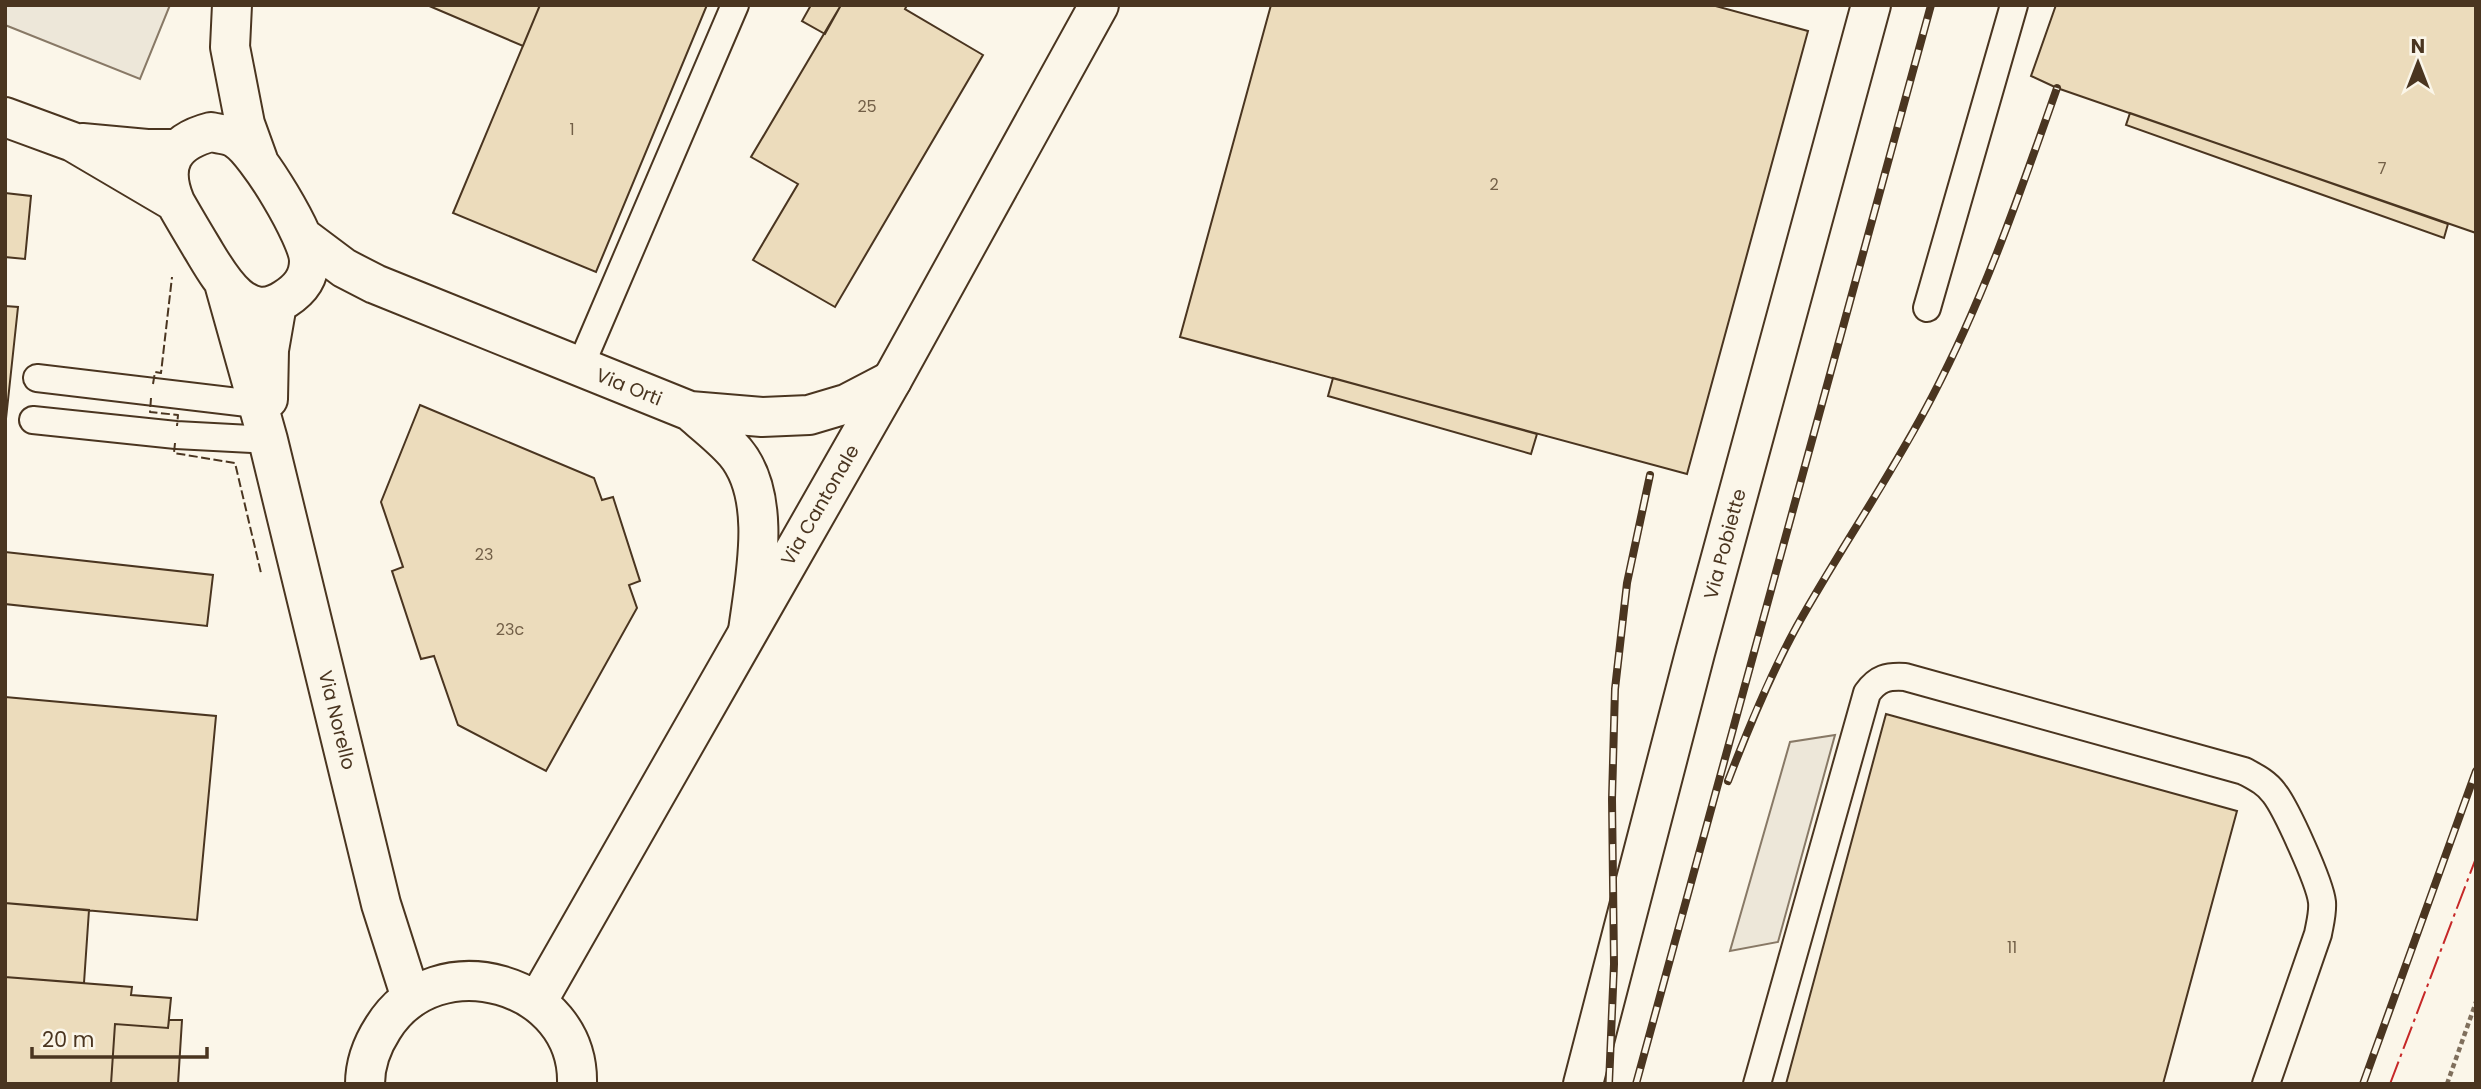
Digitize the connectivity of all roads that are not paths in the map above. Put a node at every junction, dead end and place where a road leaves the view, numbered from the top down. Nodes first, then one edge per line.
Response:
1 (232, 5) edge
2 (735, 5) edge
3 (1099, 5) edge
4 (1871, 5) edge
5 (2014, 5) edge
6 (230, 47) junction
7 (5, 117) edge
8 (73, 142) junction
9 (186, 143) junction
10 (258, 160) junction
11 (175, 202) junction
12 (304, 238) junction
13 (224, 283) junction
14 (375, 284) junction
15 (289, 297) junction
16 (1927, 308) dead end
17 (580, 367) junction
18 (37, 378) dead end
19 (892, 380) junction
20 (256, 404) junction
21 (690, 411) junction
22 (33, 420) dead end
23 (268, 440) junction
24 (748, 631) junction
25 (411, 998) junction
26 (537, 1002) junction
27 (365, 1084) edge
28 (577, 1084) edge
29 (1583, 1084) edge
30 (1757, 1084) edge
31 (2266, 1084) edge

1 - 6 street, Via Norello
2 - 17 lane
3 - 19 street, Via Cantonale
4 - 29 street, Via Pobiette
5 - 16 lane
6 - 9 street, Via Norello
6 - 10 street, Via Norello
7 - 8 street
8 - 9 street
8 - 11 street
9 - 10 street, Via Norello
9 - 11 street, Via Norello
10 - 12 street, Via Norello
11 - 13 street, Via Norello
12 - 14 street, Via Orti
12 - 15 street, Via Norello
13 - 15 street, Via Norello
13 - 20 street, Via Norello
14 - 15 street, Via Orti
14 - 17 street, Via Orti
15 - 23 street, Via Norello
17 - 21 street, Via Orti
18 - 20 lane
19 - 21 street, Via Orti
19 - 24 street, Via Cantonale
20 - 23 street, Via Norello
21 - 24 street
22 - 23 lane
23 - 25 street, Via Norello
24 - 26 street, Via Cantonale
25 - 26 street
25 - 27 street
26 - 28 street
30 - 31 lane

